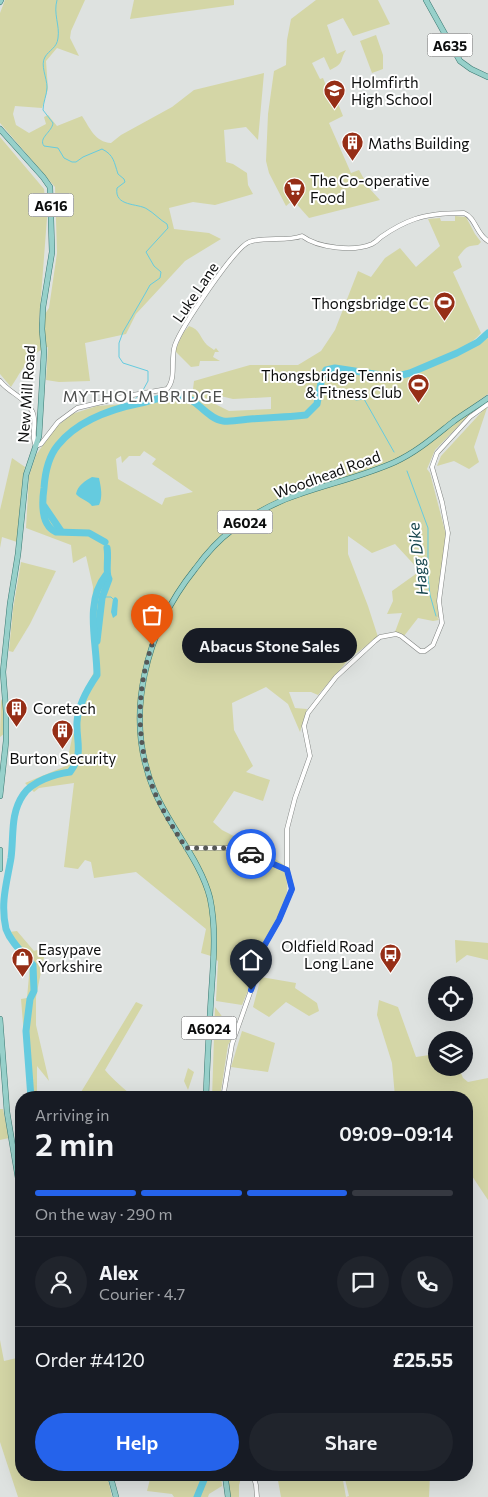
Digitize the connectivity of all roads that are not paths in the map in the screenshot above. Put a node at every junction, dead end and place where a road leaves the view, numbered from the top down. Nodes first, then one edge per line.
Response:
1 (426, 0) edge
2 (488, 77) edge
3 (0, 129) edge
4 (488, 241) edge
5 (1, 383) edge
6 (488, 398) edge
7 (488, 404) edge
8 (36, 446) junction
9 (0, 796) edge
10 (186, 848) junction
11 (0, 850) edge
12 (0, 869) edge
13 (287, 870) junction
14 (0, 1019) edge
15 (206, 1091) edge
16 (224, 1091) edge
17 (15, 1160) edge
18 (112, 1481) edge
19 (226, 1481) edge
20 (255, 1481) edge
21 (116, 1497) edge
22 (228, 1497) edge
23 (257, 1497) edge

1 - 2 main road, A635
3 - 8 main road, New Mill Road / A616
4 - 8 street, Luke Lane
5 - 8 street
6 - 10 main road, Woodhead Road / A6024
7 - 13 street
8 - 9 main road, New Mill Road / A616
10 - 13 street
10 - 15 main road, Woodhead Road / A6024
11 - 12 main road
13 - 16 street
14 - 17 main road
18 - 21 main road
19 - 22 main road
20 - 23 street

